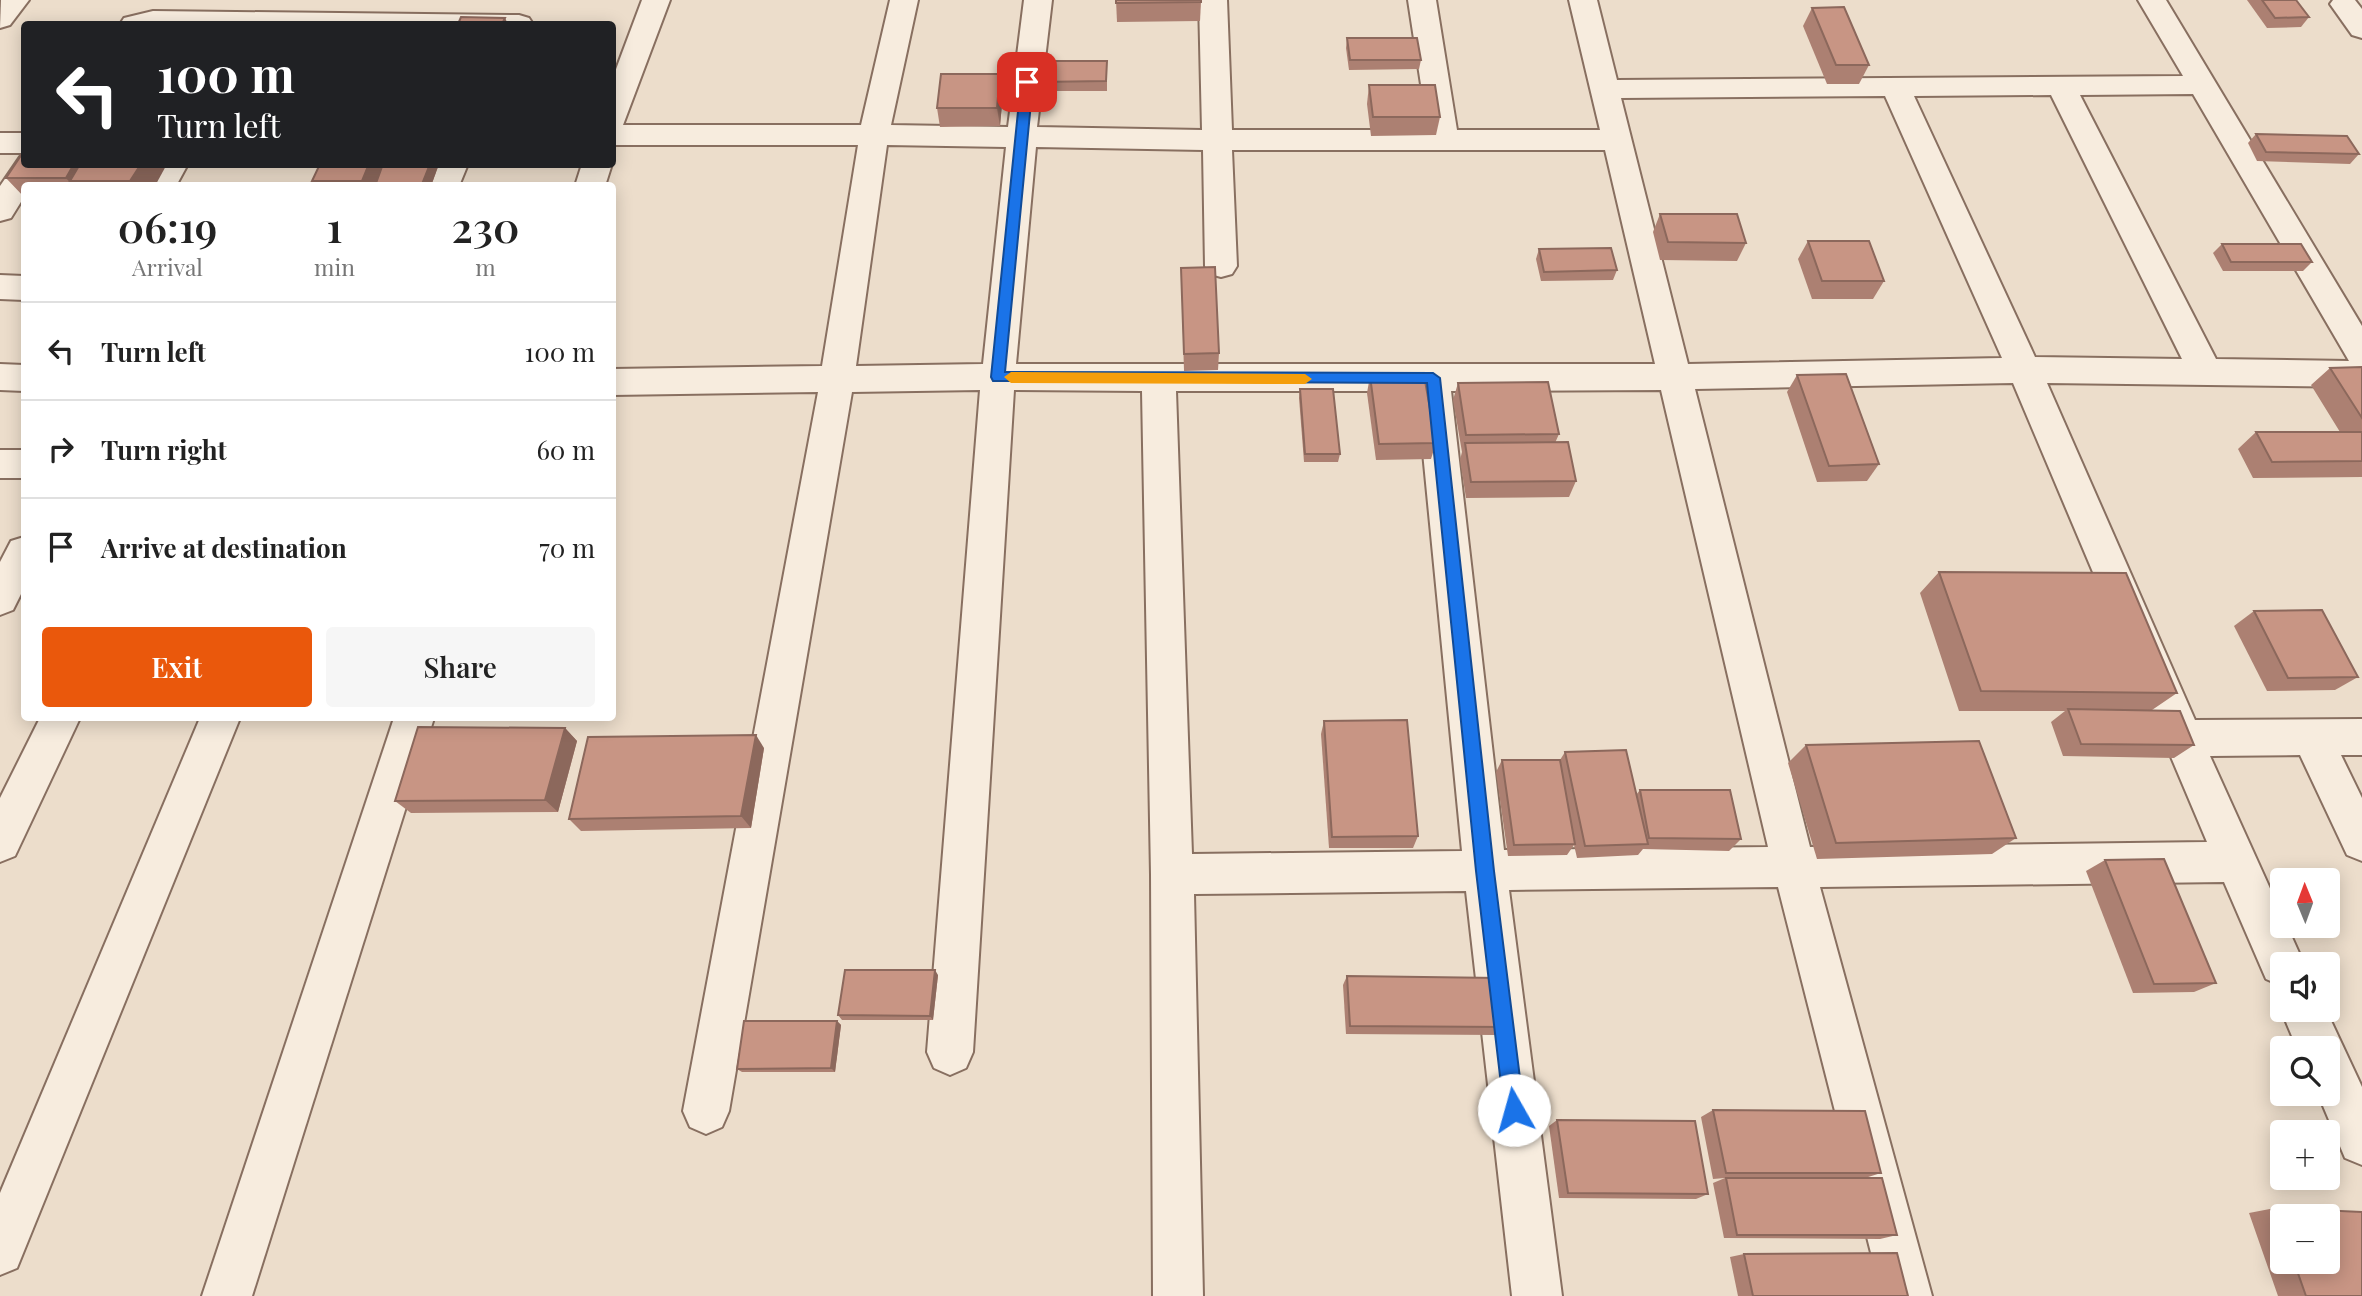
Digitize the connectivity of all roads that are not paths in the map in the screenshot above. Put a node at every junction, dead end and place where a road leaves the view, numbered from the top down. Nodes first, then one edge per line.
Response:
1 (15, 0) edge
2 (656, 0) edge
3 (904, 0) edge
4 (1038, 0) edge
5 (1213, 0) edge
6 (1422, 0) edge
7 (1583, 0) edge
8 (2152, 0) edge
9 (2349, 3) edge
10 (0, 19) edge
11 (148, 21) edge
12 (210, 21) edge
13 (2362, 29) edge
14 (2202, 85) junction
15 (2061, 86) junction
16 (1895, 87) junction
17 (1604, 89) junction
18 (616, 109) edge
19 (616, 135) edge
20 (874, 135) junction
21 (1020, 136) junction
22 (1444, 139) junction
23 (1217, 140) junction
24 (1617, 140) junction
25 (0, 143) edge
26 (21, 143) edge
27 (28, 168) edge
28 (0, 210) edge
29 (1221, 266) dead end
30 (0, 288) edge
31 (21, 288) edge
32 (2024, 370) junction
33 (2361, 371) edge
34 (2206, 373) junction
35 (0, 377) edge
36 (998, 377) junction
37 (1674, 377) junction
38 (21, 378) edge
39 (1433, 378) junction
40 (1159, 379) junction
41 (837, 380) junction
42 (616, 382) edge
43 (0, 464) edge
44 (21, 464) edge
45 (21, 557) edge
46 (3, 590) edge
47 (59, 721) edge
48 (219, 721) edge
49 (413, 721) edge
50 (2311, 737) junction
51 (2362, 737) edge
52 (2182, 738) junction
53 (2362, 841) edge
54 (0, 842) edge
55 (2236, 862) junction
56 (1794, 868) junction
57 (1485, 871) junction
58 (1172, 874) junction
59 (2277, 952) edge
60 (950, 1052) dead end
61 (2340, 1091) edge
62 (706, 1111) dead end
63 (2362, 1140) edge
64 (0, 1251) edge
65 (227, 1296) edge
66 (1178, 1296) edge
67 (1536, 1296) edge
68 (1907, 1296) edge

1 - 10 street
2 - 18 street
3 - 20 street
4 - 21 street
5 - 23 street
6 - 22 street
7 - 17 street
8 - 14 street
9 - 13 street
11 - 12 street
14 - 15 street
14 - 33 street
15 - 16 street
15 - 34 street
16 - 17 street
16 - 32 street
17 - 24 street
19 - 20 street
20 - 21 street
20 - 41 street
21 - 23 street
21 - 36 street
22 - 23 street
22 - 24 street
23 - 29 street
24 - 37 street
25 - 26 street
27 - 28 street
30 - 31 street
32 - 34 street
32 - 37 street
32 - 52 street
33 - 34 street
35 - 38 street
36 - 40 street
36 - 41 street
36 - 60 street
37 - 39 street
37 - 56 street
39 - 40 street
39 - 57 street
40 - 58 street
41 - 42 street
41 - 62 street
43 - 44 street
45 - 46 street
47 - 54 street
48 - 64 street
49 - 65 street
50 - 51 street
50 - 52 street
50 - 53 street
52 - 55 street
55 - 56 street
55 - 59 street
56 - 57 street
56 - 68 street
57 - 58 street
57 - 67 street
58 - 66 street
61 - 63 street

